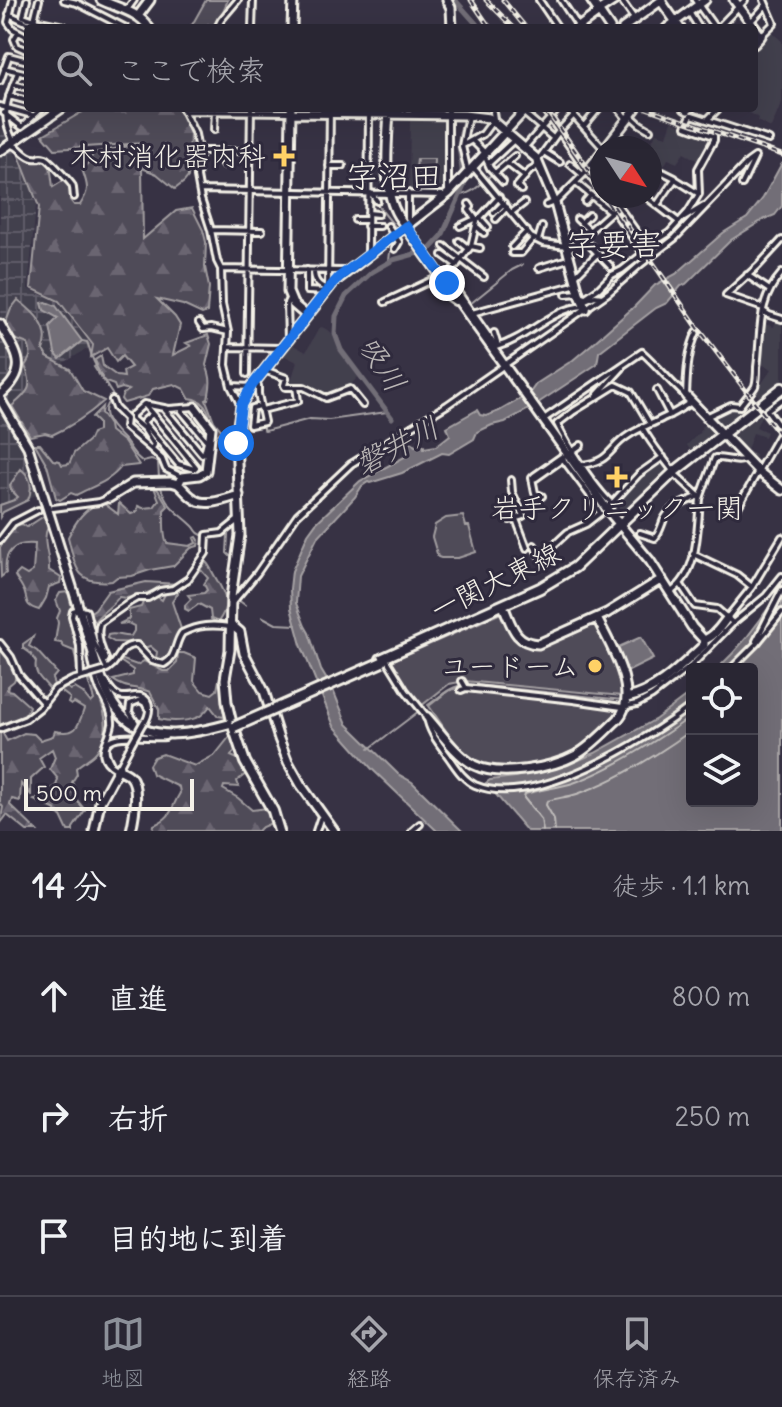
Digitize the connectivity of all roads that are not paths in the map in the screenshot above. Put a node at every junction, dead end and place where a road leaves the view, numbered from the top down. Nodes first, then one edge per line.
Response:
1 (13, 0) edge
2 (27, 0) edge
3 (39, 0) edge
4 (64, 0) edge
5 (100, 0) edge
6 (134, 0) edge
7 (150, 0) edge
8 (238, 0) edge
9 (253, 0) edge
10 (293, 0) edge
11 (447, 0) edge
12 (539, 0) edge
13 (561, 0) edge
14 (591, 0) edge
15 (615, 0) edge
16 (621, 0) edge
17 (645, 0) edge
18 (661, 0) edge
19 (700, 2) edge
20 (740, 2) edge
21 (765, 2) edge
22 (650, 9) junction
23 (93, 11) junction
24 (126, 11) junction
25 (599, 12) junction
26 (689, 12) junction
27 (9, 14) junction
28 (23, 16) junction
29 (138, 16) junction
30 (106, 18) junction
31 (98, 19) dead end
32 (635, 20) junction
33 (27, 24) edge
34 (31, 24) edge
35 (115, 24) edge
36 (146, 24) edge
37 (219, 24) edge
38 (252, 24) edge
39 (292, 24) edge
40 (452, 24) edge
41 (555, 24) edge
42 (576, 24) edge
43 (583, 24) edge
44 (606, 24) edge
45 (629, 24) edge
46 (677, 24) edge
47 (679, 24) edge
48 (696, 24) edge
49 (714, 24) edge
50 (720, 24) edge
51 (748, 24) edge
52 (749, 24) edge
53 (24, 25) edge
54 (24, 30) edge
55 (18, 32) junction
56 (758, 33) edge
57 (761, 36) junction
58 (758, 39) edge
59 (24, 49) edge
60 (24, 60) edge
61 (4, 68) junction
62 (18, 72) junction
63 (24, 73) edge
64 (0, 81) edge
65 (13, 84) junction
66 (24, 87) edge
67 (9, 96) junction
68 (24, 100) edge
69 (3, 109) edge
70 (19, 111) junction
71 (38, 112) edge
72 (56, 112) edge
73 (184, 112) edge
74 (215, 112) edge
75 (251, 112) edge
76 (291, 112) edge
77 (330, 112) edge
78 (369, 112) edge
79 (389, 112) edge
80 (448, 112) edge
81 (522, 112) edge
82 (528, 112) edge
83 (546, 112) edge
84 (556, 112) edge
85 (571, 112) edge
86 (596, 112) edge
87 (689, 112) edge
88 (693, 112) edge
89 (715, 112) edge
90 (492, 113) edge
91 (631, 114) edge
92 (574, 115) junction
93 (34, 116) junction
94 (467, 116) junction
95 (550, 119) junction
96 (707, 120) junction
97 (13, 121) junction
98 (584, 126) junction
99 (542, 129) junction
100 (214, 130) dead end
101 (650, 130) dead end
102 (559, 131) junction
103 (505, 132) junction
104 (615, 135) edge
105 (592, 136) edge
106 (553, 138) junction
107 (514, 140) junction
108 (769, 140) dead end
109 (473, 141) junction
110 (12, 142) junction
111 (462, 146) junction
112 (524, 148) junction
113 (0, 151) edge
114 (198, 151) junction
115 (224, 151) junction
116 (250, 151) junction
117 (544, 152) junction
118 (484, 154) junction
119 (515, 156) dead end
120 (560, 162) dead end
121 (489, 163) junction
122 (507, 163) junction
123 (538, 164) junction
124 (570, 164) dead end
125 (223, 165) dead end
126 (329, 166) junction
127 (343, 166) dead end
128 (590, 168) edge
129 (587, 171) junction
130 (663, 172) dead end
131 (495, 173) junction
132 (590, 173) edge
133 (467, 174) junction
134 (590, 176) edge
135 (522, 178) junction
136 (675, 179) junction
137 (503, 182) dead end
138 (576, 183) junction
139 (742, 184) dead end
140 (200, 190) junction
141 (521, 190) dead end
142 (250, 191) junction
143 (289, 191) junction
144 (328, 192) junction
145 (370, 193) junction
146 (388, 193) junction
147 (408, 193) junction
148 (448, 194) junction
149 (590, 194) edge
150 (699, 194) junction
151 (590, 196) edge
152 (74, 197) dead end
153 (499, 197) junction
154 (662, 198) edge
155 (377, 201) dead end
156 (585, 202) dead end
157 (524, 203) dead end
158 (555, 203) junction
159 (506, 205) junction
160 (546, 205) dead end
161 (707, 205) junction
162 (608, 208) edge
163 (610, 208) edge
164 (618, 208) edge
165 (662, 208) edge
166 (467, 209) dead end
167 (612, 211) junction
168 (511, 213) junction
169 (378, 214) dead end
170 (589, 215) dead end
171 (495, 216) dead end
172 (355, 220) dead end
173 (368, 220) junction
174 (681, 220) junction
175 (477, 221) junction
176 (407, 222) junction
177 (380, 226) dead end
178 (388, 226) dead end
179 (460, 226) dead end
180 (488, 227) dead end
181 (542, 227) dead end
182 (211, 230) junction
183 (249, 231) junction
184 (262, 231) dead end
185 (527, 231) junction
186 (590, 231) junction
187 (484, 233) dead end
188 (395, 234) junction
189 (583, 238) junction
190 (535, 240) junction
191 (782, 240) edge
192 (459, 241) dead end
193 (444, 246) dead end
194 (470, 248) junction
195 (480, 248) dead end
196 (395, 249) dead end
197 (569, 252) junction
198 (598, 253) junction
199 (368, 255) junction
200 (443, 255) dead end
201 (461, 259) junction
202 (457, 265) junction
203 (611, 267) dead end
204 (539, 268) dead end
205 (221, 269) junction
206 (249, 269) junction
207 (288, 270) junction
208 (307, 270) junction
209 (314, 270) junction
210 (327, 271) junction
211 (345, 272) junction
212 (782, 273) edge
213 (747, 275) junction
214 (484, 277) dead end
215 (439, 278) junction
216 (768, 289) junction
217 (327, 290) junction
218 (566, 294) dead end
219 (581, 295) junction
220 (289, 299) junction
221 (385, 302) dead end
222 (457, 304) dead end
223 (565, 310) junction
224 (763, 310) junction
225 (472, 313) junction
226 (557, 313) dead end
227 (307, 316) junction
228 (782, 319) edge
229 (528, 321) dead end
230 (199, 323) dead end
231 (0, 324) edge
232 (530, 330) junction
233 (228, 332) junction
234 (697, 332) dead end
235 (494, 333) dead end
236 (288, 340) junction
237 (498, 346) junction
238 (228, 347) junction
239 (247, 347) junction
240 (282, 348) junction
241 (627, 362) junction
242 (505, 365) junction
243 (264, 370) junction
244 (247, 374) dead end
245 (253, 384) junction
246 (232, 386) junction
247 (296, 387) junction
248 (657, 390) dead end
249 (782, 390) edge
250 (594, 399) junction
251 (688, 399) junction
252 (782, 399) edge
253 (0, 400) edge
254 (112, 400) dead end
255 (144, 404) junction
256 (241, 405) junction
257 (363, 405) dead end
258 (195, 407) joint
259 (163, 408) junction
260 (261, 408) junction
261 (180, 409) junction
262 (152, 414) junction
263 (670, 415) junction
264 (705, 418) junction
265 (542, 419) junction
266 (650, 424) junction
267 (642, 427) junction
268 (782, 429) edge
269 (182, 431) junction
270 (723, 436) junction
271 (173, 438) junction
272 (581, 445) dead end
273 (151, 449) junction
274 (572, 452) junction
275 (663, 457) junction
276 (563, 458) joint
277 (746, 459) junction
278 (582, 465) junction
279 (759, 472) junction
280 (675, 474) junction
281 (534, 478) joint
282 (180, 480) junction
283 (511, 480) dead end
284 (782, 490) edge
285 (239, 495) junction
286 (542, 496) dead end
287 (699, 496) junction
288 (109, 498) joint
289 (738, 507) dead end
290 (53, 508) dead end
291 (606, 509) junction
292 (38, 510) dead end
293 (240, 518) junction
294 (621, 526) junction
295 (640, 533) dead end
296 (782, 537) edge
297 (0, 540) edge
298 (534, 545) dead end
299 (527, 548) dead end
300 (693, 554) junction
301 (782, 576) edge
302 (662, 579) junction
303 (681, 585) junction
304 (752, 587) junction
305 (782, 590) edge
306 (670, 592) junction
307 (231, 605) junction
308 (504, 608) junction
309 (78, 610) junction
310 (782, 612) edge
311 (597, 618) junction
312 (730, 621) junction
313 (230, 627) junction
314 (704, 640) junction
315 (0, 643) edge
316 (757, 643) junction
317 (92, 653) junction
318 (383, 660) junction
319 (104, 662) junction
320 (737, 663) edge
321 (105, 670) junction
322 (84, 676) junction
323 (462, 681) dead end
324 (626, 703) junction
325 (44, 704) junction
326 (686, 709) edge
327 (427, 717) junction
328 (143, 723) junction
329 (233, 725) junction
330 (0, 729) edge
331 (158, 732) junction
332 (165, 737) junction
333 (119, 768) junction
334 (323, 817) junction
335 (420, 824) dead end
336 (94, 831) edge
337 (131, 831) edge
338 (279, 831) edge
339 (316, 831) edge
340 (334, 831) edge
341 (412, 831) edge

1 - 27 street
2 - 28 street
3 - 34 street
4 - 23 street
5 - 23 street
5 - 24 street
6 - 24 street
7 - 29 street
8 - 37 street
9 - 38 street
10 - 39 street
11 - 40 street
12 - 41 street
13 - 42 street
14 - 25 street
15 - 25 street
16 - 32 street
17 - 22 street
18 - 22 street
18 - 46 street
19 - 26 street
19 - 49 street
20 - 50 street
20 - 51 street
21 - 52 street
21 - 57 street
22 - 32 street
23 - 30 street
24 - 29 street
25 - 43 street
25 - 44 street
26 - 47 street
26 - 48 street
27 - 28 street
27 - 53 street
27 - 55 street
28 - 33 street
29 - 36 street
30 - 31 street
30 - 35 street
32 - 45 street
54 - 55 street
55 - 59 street
56 - 57 street
57 - 58 street
60 - 61 street
61 - 62 street
61 - 64 street
62 - 63 street
62 - 65 street
65 - 66 street
65 - 67 street
67 - 68 street
67 - 69 street
69 - 70 street
69 - 97 street
69 - 110 street
70 - 93 street
70 - 97 street
71 - 93 street
72 - 110 street
73 - 114 street
74 - 100 street
75 - 116 street
76 - 143 street
77 - 126 street
78 - 145 street
79 - 146 street
80 - 94 street
80 - 148 street
81 - 103 street
82 - 99 street
83 - 95 street
84 - 95 street
85 - 92 street
86 - 98 street
87 - 150 street
88 - 96 street
89 - 96 street
90 - 94 street
90 - 103 street
90 - 109 street
91 - 101 street
91 - 104 street
92 - 98 street
92 - 102 street
93 - 97 street
94 - 111 street
95 - 99 street
95 - 102 street
96 - 108 street
98 - 105 street
99 - 106 street
99 - 112 street
102 - 106 street
102 - 129 street
103 - 107 street
103 - 118 street
106 - 117 street
107 - 112 street
107 - 121 street
109 - 111 street
109 - 118 street
110 - 113 street
110 - 152 street
111 - 133 street
112 - 123 street
114 - 115 street
114 - 140 street
115 - 116 street
115 - 125 street
116 - 142 street
117 - 120 street
117 - 123 street
118 - 121 street
118 - 133 street
119 - 122 street
121 - 131 street
122 - 131 street
122 - 135 street
123 - 135 street
123 - 158 street
124 - 129 street
126 - 127 street
126 - 144 street
128 - 129 street
129 - 132 street
129 - 134 street
129 - 138 street
130 - 136 street
131 - 137 street
133 - 148 street
133 - 153 street
135 - 141 street
136 - 150 street
136 - 154 street
138 - 149 street
138 - 158 street
139 - 161 street
140 - 142 street
140 - 182 street
142 - 143 street
142 - 183 street
143 - 144 street
143 - 207 street
144 - 145 street
144 - 210 street
145 - 146 street
145 - 155 street
145 - 173 street
146 - 147 street
146 - 176 street
147 - 148 street
147 - 176 street
148 - 176 street
150 - 174 street
151 - 156 street
153 - 159 street
153 - 175 street
157 - 168 street
158 - 160 street
158 - 197 street
159 - 168 street
159 - 171 street
161 - 174 street
161 - 219 street
162 - 167 street
163 - 167 street
164 - 167 street
165 - 174 street
166 - 175 street
167 - 186 street
168 - 185 street
169 - 173 street
170 - 186 street
172 - 173 street
173 - 177 street
173 - 199 street
174 - 219 street
175 - 179 street
175 - 180 street
175 - 187 street
175 - 194 street
176 - 188 street
176 - 215 street
178 - 188 street
181 - 190 street
182 - 183 street
182 - 205 street
183 - 184 street
183 - 206 street
185 - 190 street
185 - 190 street
186 - 189 street
188 - 196 street
188 - 199 street
189 - 197 street
189 - 198 street
190 - 197 street
191 - 213 street
192 - 194 street
193 - 201 street
194 - 195 street
194 - 201 street
197 - 204 street
197 - 219 street
198 - 203 street
198 - 219 street
199 - 211 street
200 - 202 street
201 - 202 street
201 - 214 street
202 - 215 street
205 - 206 street
205 - 233 street
206 - 207 street
206 - 239 street
207 - 208 street
207 - 220 street
208 - 209 street
208 - 217 street
209 - 210 street
209 - 217 street
210 - 211 street
210 - 217 street
211 - 217 street
212 - 216 street
213 - 216 street
213 - 224 street
215 - 221 street
215 - 222 street
215 - 225 street
215 - 242 street
216 - 224 street
217 - 227 street
218 - 219 street
219 - 223 street
219 - 225 street
219 - 242 street
220 - 227 street
220 - 236 street
223 - 226 street
223 - 232 street
224 - 228 street
224 - 264 street
225 - 237 street
227 - 236 street
229 - 232 street
230 - 233 street
231 - 253 street
232 - 237 street
233 - 238 street
234 - 251 street
235 - 237 street
236 - 240 street
238 - 239 street
238 - 246 street
239 - 240 street
239 - 244 street
240 - 243 street
241 - 250 street
241 - 251 street
241 - 265 street
242 - 265 street
242 - 307 street
243 - 245 street
243 - 247 street
245 - 246 street
245 - 256 street
245 - 260 street
246 - 256 street
247 - 257 street
247 - 260 street
248 - 263 street
249 - 270 main road, 一関大東線
249 - 270 main road, 一関大東線
250 - 266 street
250 - 274 street
251 - 263 street
251 - 264 street
252 - 268 street
253 - 309 street
254 - 273 street
255 - 259 street
255 - 262 street
255 - 273 street
256 - 285 street
258 - 261 street
258 - 282 street
259 - 261 street
259 - 269 street
260 - 260 street
261 - 269 street
262 - 271 street
262 - 271 street
263 - 266 street
264 - 270 street
265 - 291 street
266 - 267 street
267 - 275 street
267 - 278 street
268 - 279 street
269 - 271 street
270 - 277 street
270 - 280 main road, 一関大東線
272 - 274 street
273 - 282 street
274 - 278 street
275 - 280 street
275 - 291 street
276 - 281 street
276 - 291 street
277 - 279 street
277 - 287 street
278 - 291 street
279 - 284 street
279 - 289 street
280 - 287 street
280 - 294 main road, 一関大東線
281 - 286 street
282 - 285 street
282 - 288 street
283 - 299 street
285 - 293 street
287 - 295 street
287 - 300 street
288 - 290 street
291 - 294 street
291 - 298 street
292 - 297 street
293 - 307 street
293 - 319 street
294 - 302 street
294 - 308 main road, 一関大東線
294 - 318 main road, 一関大東線
296 - 304 street
300 - 303 street
300 - 304 street
301 - 312 street
302 - 306 street
302 - 311 street
303 - 306 street
303 - 312 street
304 - 312 street
305 - 316 street
306 - 314 street
307 - 313 street
308 - 311 street
308 - 318 main road, 一関大東線
309 - 317 street
309 - 319 street
309 - 322 street
310 - 316 street
311 - 324 street
312 - 314 street
312 - 324 street
313 - 321 street
313 - 329 street
313 - 334 street
314 - 324 street
315 - 325 street
316 - 320 street
317 - 328 street
317 - 331 street
317 - 332 street
317 - 333 street
318 - 327 street
318 - 329 main road, 一関大東線, bridge
319 - 321 street
321 - 322 street, bridge
322 - 325 street
323 - 324 street
324 - 327 street
325 - 330 street
326 - 327 street
328 - 331 street
328 - 333 street, bridge
329 - 331 street
329 - 332 street
329 - 338 main road
332 - 333 street
333 - 336 street
333 - 337 street
334 - 339 street
334 - 340 street
335 - 341 street

